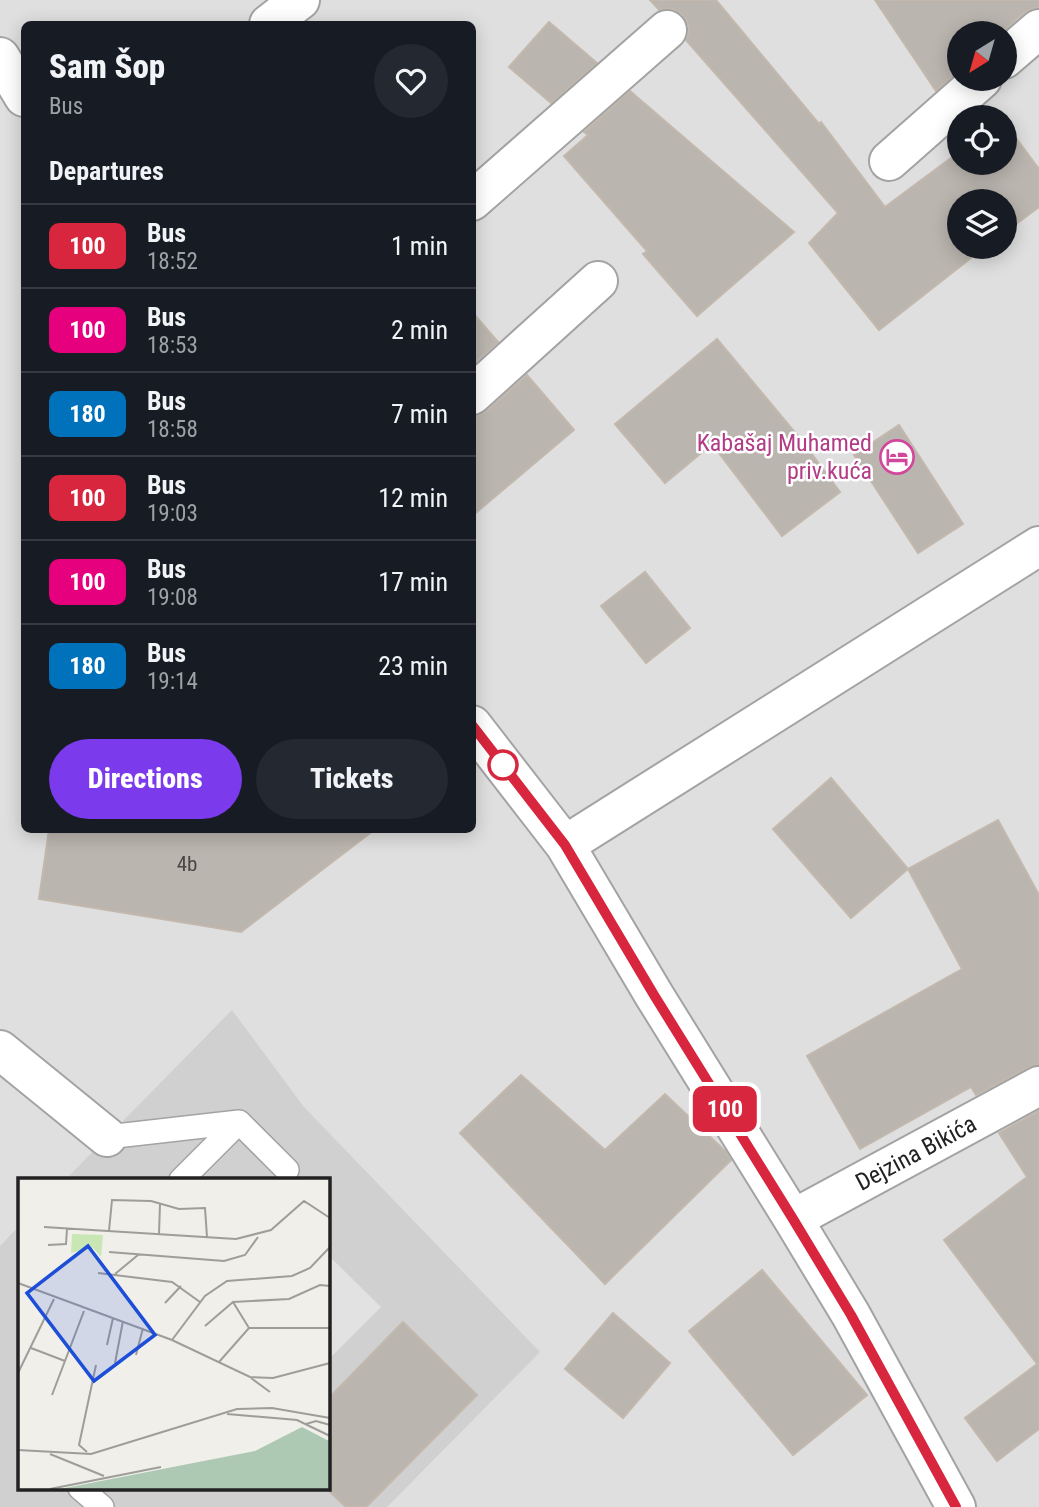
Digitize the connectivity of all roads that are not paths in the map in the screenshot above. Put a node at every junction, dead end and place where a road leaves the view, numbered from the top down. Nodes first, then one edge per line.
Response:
1 (300, 0) edge
2 (273, 21) edge
3 (1039, 29) edge
4 (667, 30) dead end
5 (1017, 48) edge
6 (0, 57) edge
7 (968, 91) edge
8 (21, 92) edge
9 (889, 161) dead end
10 (476, 197) edge
11 (598, 281) dead end
12 (476, 391) edge
13 (1039, 546) edge
14 (476, 730) edge
15 (565, 845) junction
16 (0, 1050) edge
17 (1039, 1086) edge
18 (239, 1122) junction
19 (107, 1137) joint
20 (287, 1170) dead end
21 (183, 1178) edge
22 (793, 1219) junction
23 (82, 1490) edge
24 (102, 1507) edge
25 (956, 1507) edge

1 - 2 street
3 - 5 street
4 - 10 street
6 - 8 street
7 - 9 street
11 - 12 street
13 - 15 street
14 - 15 street
15 - 22 street
16 - 19 street
17 - 22 street, Dejzina Bikića
18 - 19 lane
18 - 20 lane
18 - 21 lane
22 - 25 street
23 - 24 lane

